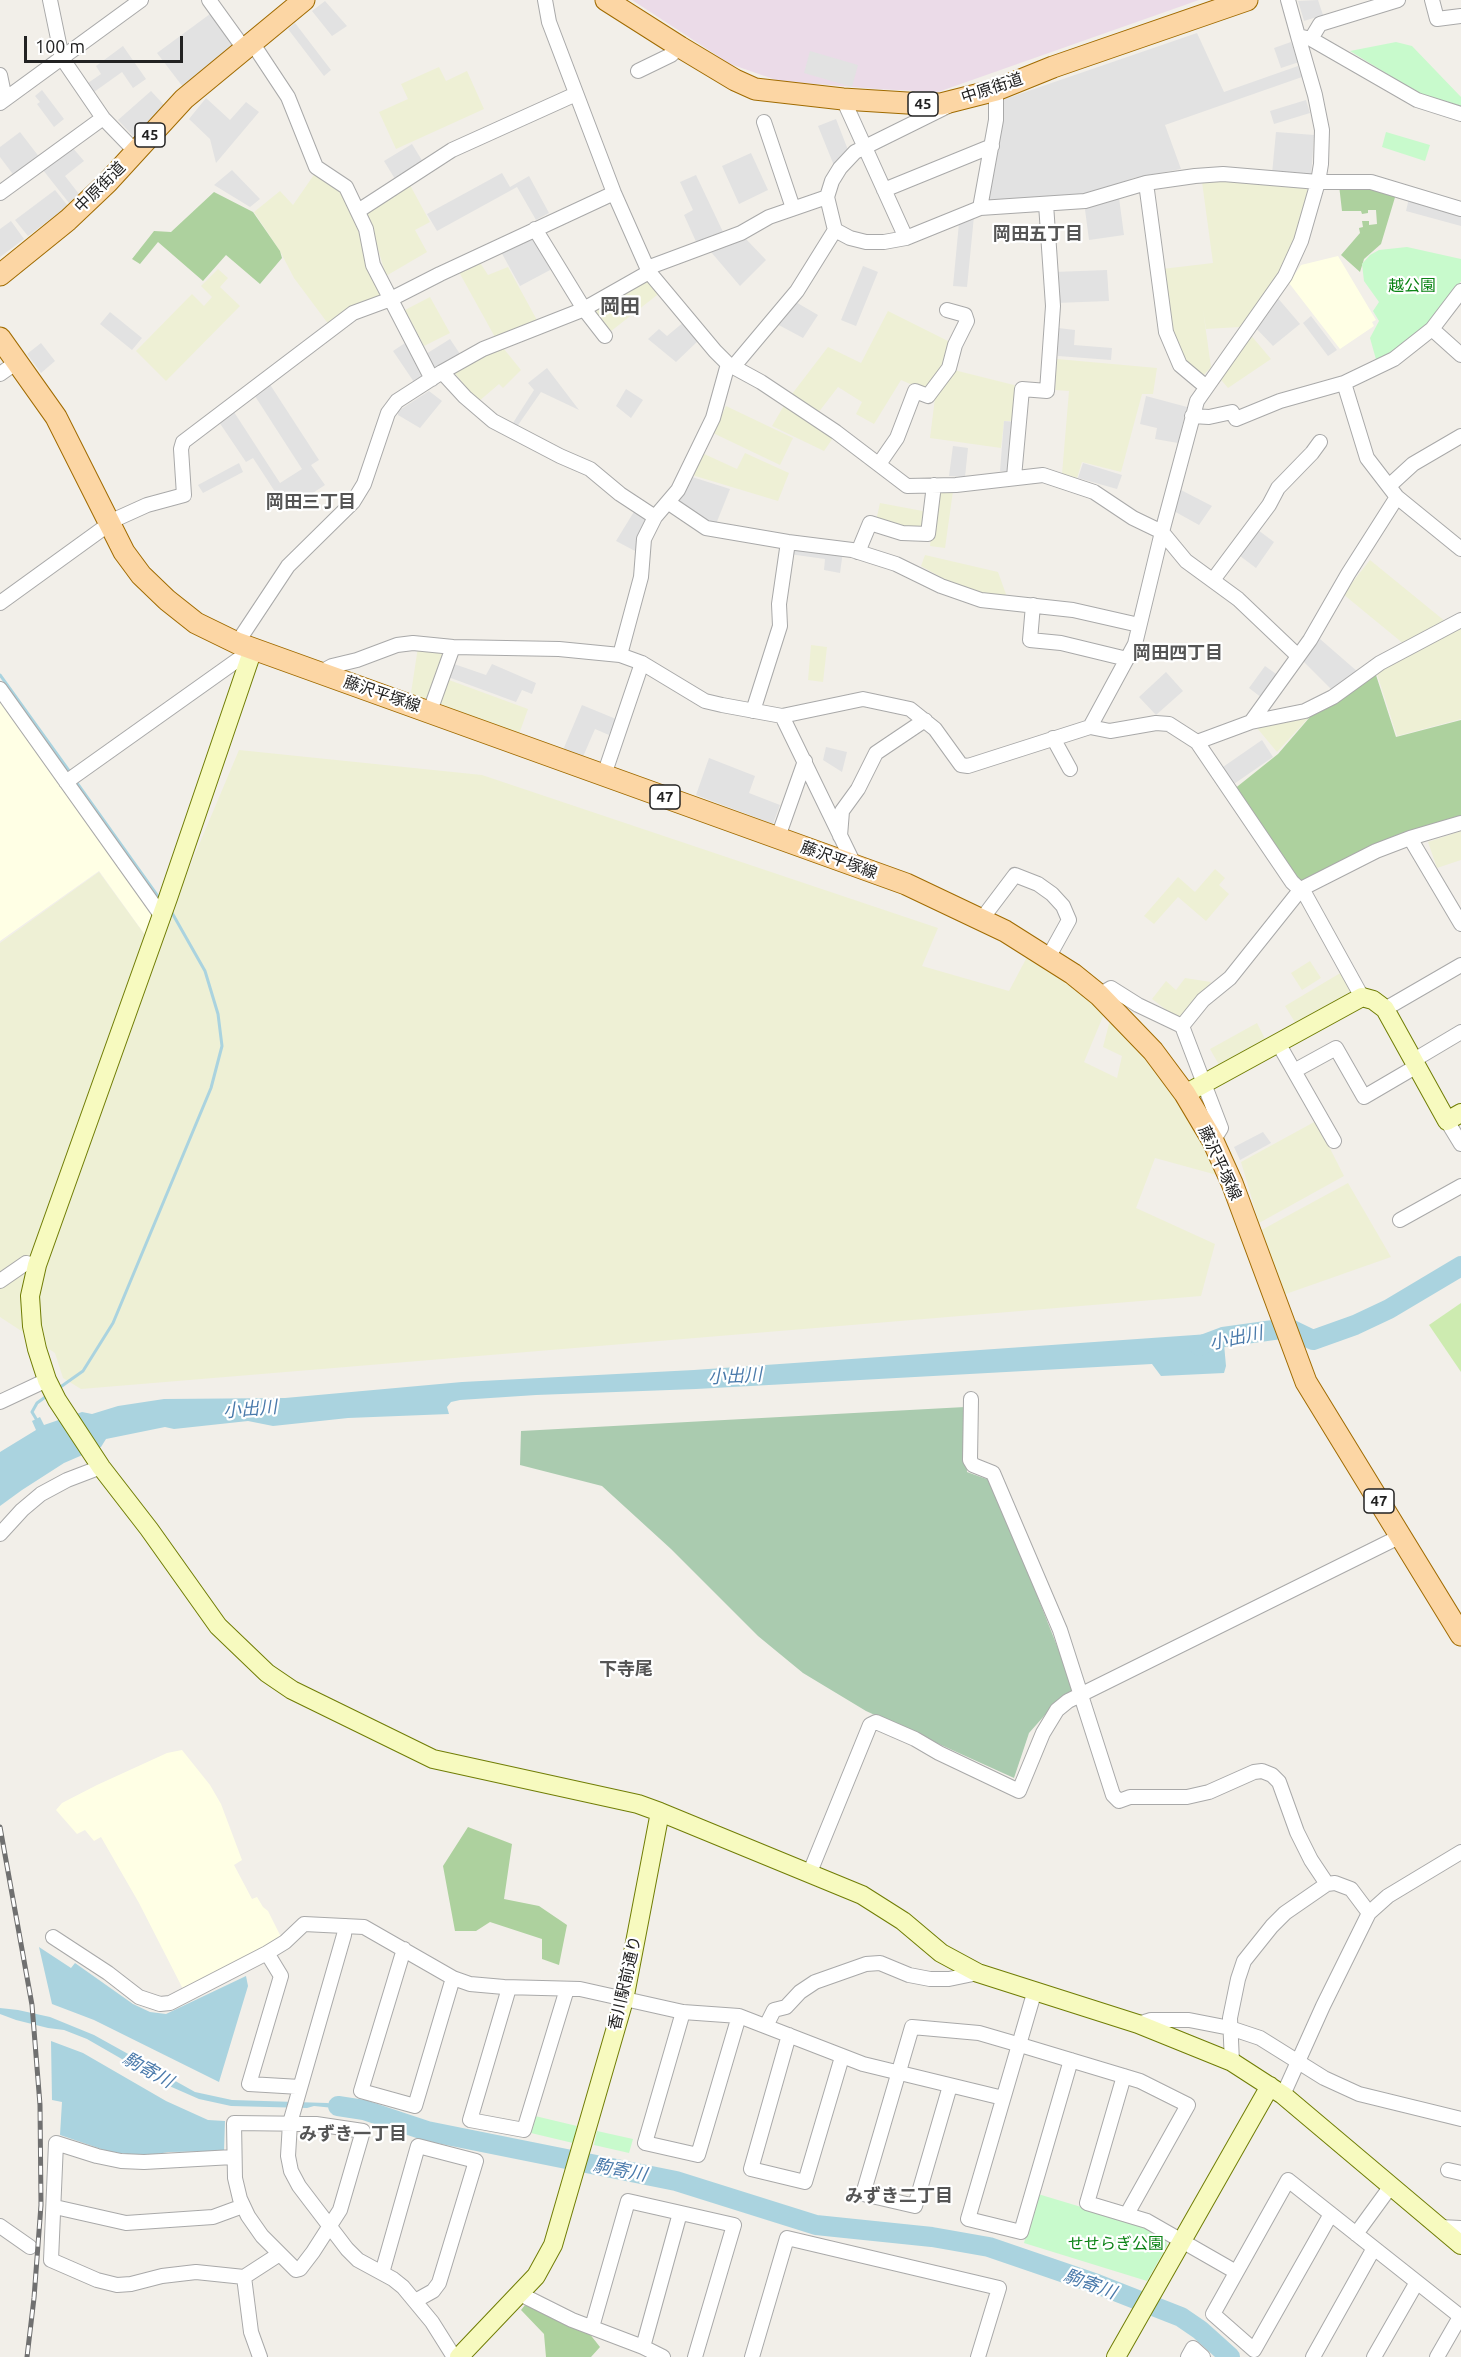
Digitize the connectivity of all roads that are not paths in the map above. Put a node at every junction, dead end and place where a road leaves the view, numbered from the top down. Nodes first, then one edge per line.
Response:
1 (50, 0) edge
2 (141, 0) edge
3 (209, 0) edge
4 (304, 0) edge
5 (545, 0) edge
6 (606, 0) edge
7 (1247, 0) edge
8 (1288, 0) edge
9 (1398, 0) edge
10 (1432, 0) edge
11 (1227, 4) edge
12 (1461, 16) edge
13 (1305, 37) junction
14 (249, 47) junction
15 (680, 47) junction
16 (62, 58) junction
17 (638, 71) dead end
18 (0, 75) edge
19 (996, 90) junction
20 (576, 94) junction
21 (843, 99) junction
22 (957, 100) junction
23 (3, 101) edge
24 (1461, 114) edge
25 (103, 118) junction
26 (764, 122) dead end
27 (992, 146) junction
28 (864, 147) junction
29 (135, 151) junction
30 (1318, 182) junction
31 (1146, 183) junction
32 (884, 190) junction
33 (0, 193) edge
34 (614, 193) junction
35 (827, 197) junction
36 (1046, 204) junction
37 (793, 208) junction
38 (980, 208) junction
39 (1461, 209) edge
40 (358, 210) junction
41 (535, 229) junction
42 (835, 230) junction
43 (906, 238) junction
44 (648, 270) junction
45 (0, 275) edge
46 (1461, 291) edge
47 (391, 299) junction
48 (584, 309) junction
49 (947, 310) dead end
50 (1432, 329) junction
51 (605, 336) dead end
52 (0, 338) edge
53 (1461, 354) edge
54 (731, 365) junction
55 (9, 368) edge
56 (437, 375) junction
57 (1344, 383) junction
58 (1205, 386) junction
59 (1192, 416) junction
60 (1461, 436) edge
61 (1320, 442) dead end
62 (879, 464) junction
63 (1014, 477) junction
64 (934, 485) junction
65 (1393, 491) junction
66 (669, 503) junction
67 (655, 517) junction
68 (109, 525) junction
69 (1162, 532) junction
70 (788, 543) junction
71 (1461, 549) edge
72 (858, 552) junction
73 (1213, 580) junction
74 (0, 603) edge
75 (1033, 605) junction
76 (1461, 620) edge
77 (1138, 625) junction
78 (245, 646) junction
79 (453, 647) junction
80 (620, 655) junction
81 (1298, 656) junction
82 (1127, 659) junction
83 (642, 663) junction
84 (319, 672) junction
85 (0, 689) edge
86 (430, 711) junction
87 (753, 711) junction
88 (782, 716) junction
89 (925, 720) junction
90 (1251, 722) junction
91 (1090, 727) junction
92 (1053, 738) junction
93 (1197, 742) junction
94 (805, 761) junction
95 (1070, 769) dead end
96 (604, 775) junction
97 (66, 782) junction
98 (1461, 823) edge
99 (840, 836) junction
100 (778, 837) junction
101 (1410, 838) junction
102 (854, 864) junction
103 (1301, 890) junction
104 (161, 915) junction
105 (981, 920) junction
106 (1461, 924) edge
107 (1048, 958) junction
108 (1461, 965) edge
109 (1099, 995) junction
110 (1362, 997) junction
111 (1385, 1009) junction
112 (1182, 1026) junction
113 (1461, 1032) edge
114 (1278, 1043) junction
115 (1415, 1063) junction
116 (1294, 1071) junction
117 (1205, 1083) junction
118 (1185, 1095) junction
119 (1454, 1117) edge
120 (1213, 1141) junction
121 (1334, 1142) dead end
122 (1461, 1144) edge
123 (1461, 1186) edge
124 (1400, 1220) dead end
125 (37, 1265) junction
126 (0, 1281) edge
127 (47, 1380) junction
128 (971, 1400) dead end
129 (0, 1402) edge
130 (99, 1465) junction
131 (0, 1534) edge
132 (1401, 1536) junction
133 (1461, 1635) edge
134 (1082, 1693) junction
135 (660, 1812) junction
136 (1461, 1852) edge
137 (810, 1872) junction
138 (1327, 1884) junction
139 (1369, 1913) junction
140 (345, 1926) junction
141 (53, 1937) dead end
142 (404, 1949) junction
143 (267, 1953) junction
144 (978, 1973) junction
145 (453, 1978) junction
146 (509, 1988) junction
147 (567, 1989) junction
148 (1035, 1990) junction
149 (624, 2000) junction
150 (683, 2012) junction
151 (739, 2016) junction
152 (1138, 2024) junction
153 (766, 2026) junction
154 (1230, 2028) junction
155 (789, 2036) junction
156 (1019, 2044) junction
157 (842, 2057) junction
158 (1071, 2060) junction
159 (1232, 2062) junction
160 (1298, 2062) junction
161 (898, 2073) junction
162 (1124, 2076) junction
163 (950, 2086) junction
164 (1277, 2090) junction
165 (299, 2091) junction
166 (1003, 2098) junction
167 (291, 2118) junction
168 (1461, 2119) edge
169 (233, 2157) junction
170 (1391, 2186) junction
171 (243, 2206) junction
172 (55, 2207) junction
173 (680, 2213) junction
174 (1126, 2214) junction
175 (1332, 2214) junction
176 (0, 2226) edge
177 (330, 2226) junction
178 (1440, 2227) junction
179 (1461, 2228) edge
180 (1356, 2234) junction
181 (1182, 2242) junction
182 (1461, 2245) edge
183 (30, 2247) dead end
184 (1374, 2248) junction
185 (278, 2255) junction
186 (1236, 2272) junction
187 (382, 2273) junction
188 (244, 2277) junction
189 (1417, 2282) junction
190 (520, 2294) junction
191 (415, 2301) junction
192 (1461, 2317) edge
193 (592, 2327) junction
194 (643, 2346) junction
195 (260, 2357) edge
196 (454, 2357) edge
197 (459, 2357) edge
198 (663, 2357) edge
199 (695, 2357) edge
200 (752, 2357) edge
201 (978, 2357) edge
202 (1116, 2357) edge
203 (1188, 2357) edge
204 (1203, 2357) edge
205 (1313, 2357) edge
206 (1374, 2357) edge
207 (1437, 2357) edge

1 - 16 street
2 - 16 street
3 - 14 street
4 - 14 main road, 中原街道 / 45
5 - 20 street
6 - 15 main road, 中原街道 / 45
7 - 11 main road, 中原街道 / 45
8 - 13 street
9 - 13 street
10 - 12 street
11 - 19 main road, 中原街道 / 45
13 - 24 street
13 - 30 street
14 - 29 main road, 中原街道 / 45
14 - 40 street
15 - 17 street
15 - 21 main road, 中原街道 / 45
16 - 23 street
16 - 25 street
18 - 23 street
19 - 22 main road, 中原街道 / 45
19 - 27 street
20 - 34 street
20 - 40 street
21 - 22 main road, 中原街道 / 45
21 - 28 street
22 - 28 street
25 - 29 street
25 - 33 street
26 - 37 street
27 - 32 street
27 - 38 street
28 - 32 street
28 - 35 street
29 - 45 main road, 中原街道 / 45
30 - 31 street
30 - 39 street
30 - 58 street
31 - 36 street
31 - 58 street
32 - 43 street
34 - 41 street
34 - 44 street
35 - 37 street
35 - 42 street
36 - 38 street
36 - 63 street
37 - 44 street
38 - 43 street
40 - 47 street
41 - 47 street
41 - 48 street
42 - 43 street
42 - 54 street
44 - 48 street
44 - 54 street
46 - 50 street
47 - 56 street
47 - 68 street
48 - 51 street
48 - 56 street
49 - 62 street
50 - 53 street
50 - 57 street
52 - 55 main road, 藤沢平塚線 / 47
54 - 62 street
54 - 66 street
55 - 68 main road, 藤沢平塚線 / 47
56 - 67 street
56 - 78 street
57 - 59 street
57 - 65 street
58 - 59 street
59 - 69 street
60 - 65 street
61 - 73 street
62 - 64 street
63 - 64 street
63 - 69 street
64 - 72 street
65 - 71 street
65 - 81 street
66 - 67 street
66 - 70 street
67 - 80 street
68 - 74 street
68 - 78 main road, 藤沢平塚線 / 47
69 - 73 street
69 - 77 street
70 - 72 street
70 - 87 street
72 - 75 street
73 - 81 street
75 - 77 street
75 - 82 street
76 - 90 street
77 - 82 street
78 - 84 main road, 藤沢平塚線 / 47
78 - 97 street
78 - 104 street
79 - 80 street
79 - 84 street
79 - 86 street
80 - 83 street
81 - 90 street
82 - 91 street
83 - 87 street
83 - 96 street
84 - 86 main road, 藤沢平塚線 / 47
85 - 97 street
86 - 96 main road, 藤沢平塚線 / 47
87 - 88 street
88 - 89 street
88 - 94 street
89 - 92 street
89 - 99 street
90 - 93 street
91 - 92 street
91 - 93 street
92 - 95 street
93 - 103 street
94 - 99 street
94 - 100 street
96 - 100 main road, 藤沢平塚線 / 47
97 - 104 street
98 - 101 street
99 - 102 street
100 - 102 main road, 藤沢平塚線 / 47
101 - 103 street
101 - 106 street
102 - 105 main road, 藤沢平塚線 / 47
103 - 110 street
103 - 112 street
104 - 125 street
105 - 107 main road, 藤沢平塚線 / 47
105 - 107 street
107 - 109 main road, 藤沢平塚線 / 47
108 - 111 street
109 - 112 street
109 - 118 main road, 藤沢平塚線 / 47
110 - 111 street
110 - 114 street
111 - 115 street
112 - 117 street
113 - 115 street
114 - 116 street
114 - 117 street
115 - 116 street
115 - 119 street
116 - 121 street
117 - 118 street
117 - 120 street
118 - 120 main road, 藤沢平塚線 / 47
119 - 122 street
120 - 132 main road, 藤沢平塚線 / 47
123 - 124 street
125 - 126 street
125 - 127 street
127 - 129 street
127 - 130 street
128 - 134 street
130 - 131 street
130 - 135 street
132 - 133 main road, 藤沢平塚線 / 47
132 - 134 street
134 - 137 street
134 - 138 street
135 - 137 street
135 - 149 street, 香川駅前通り
136 - 139 street
137 - 144 street
138 - 139 street
138 - 154 street
139 - 160 street
140 - 142 street
140 - 143 street
140 - 165 street
141 - 143 street
142 - 145 street
142 - 145 street
143 - 165 street
144 - 148 street
144 - 153 street
145 - 146 street
146 - 147 street
146 - 147 street
147 - 149 street
148 - 152 street
148 - 156 street
149 - 150 street
149 - 190 street, 香川駅前通り
150 - 151 street
150 - 151 street
151 - 153 street
152 - 154 street
152 - 159 street
153 - 155 street
154 - 159 street
154 - 160 street
155 - 157 street
155 - 157 street
156 - 158 street
156 - 161 street
156 - 166 street
157 - 161 street
158 - 162 street
158 - 166 street
159 - 164 street
160 - 164 street
160 - 168 street
161 - 163 street
161 - 163 street
162 - 174 street
162 - 174 street
163 - 166 street
164 - 170 street
164 - 181 street
165 - 167 street
167 - 169 street
167 - 177 street
167 - 177 street
169 - 171 street
169 - 172 street
170 - 178 street
170 - 180 street
171 - 172 street
171 - 185 street
172 - 188 street
173 - 193 street
173 - 194 street
173 - 199 street
174 - 181 street
175 - 180 street
175 - 186 street
175 - 186 street
176 - 183 street
177 - 185 street
177 - 187 street
178 - 179 street
178 - 182 street
180 - 184 street
181 - 186 street
181 - 202 street
184 - 189 street
184 - 205 street
185 - 188 street
187 - 191 street
187 - 191 street
188 - 195 street
189 - 192 street
189 - 206 street
190 - 193 street
190 - 197 street, 香川駅前通り
191 - 196 street
192 - 207 street
193 - 194 street
194 - 198 street
200 - 201 street
203 - 204 street

